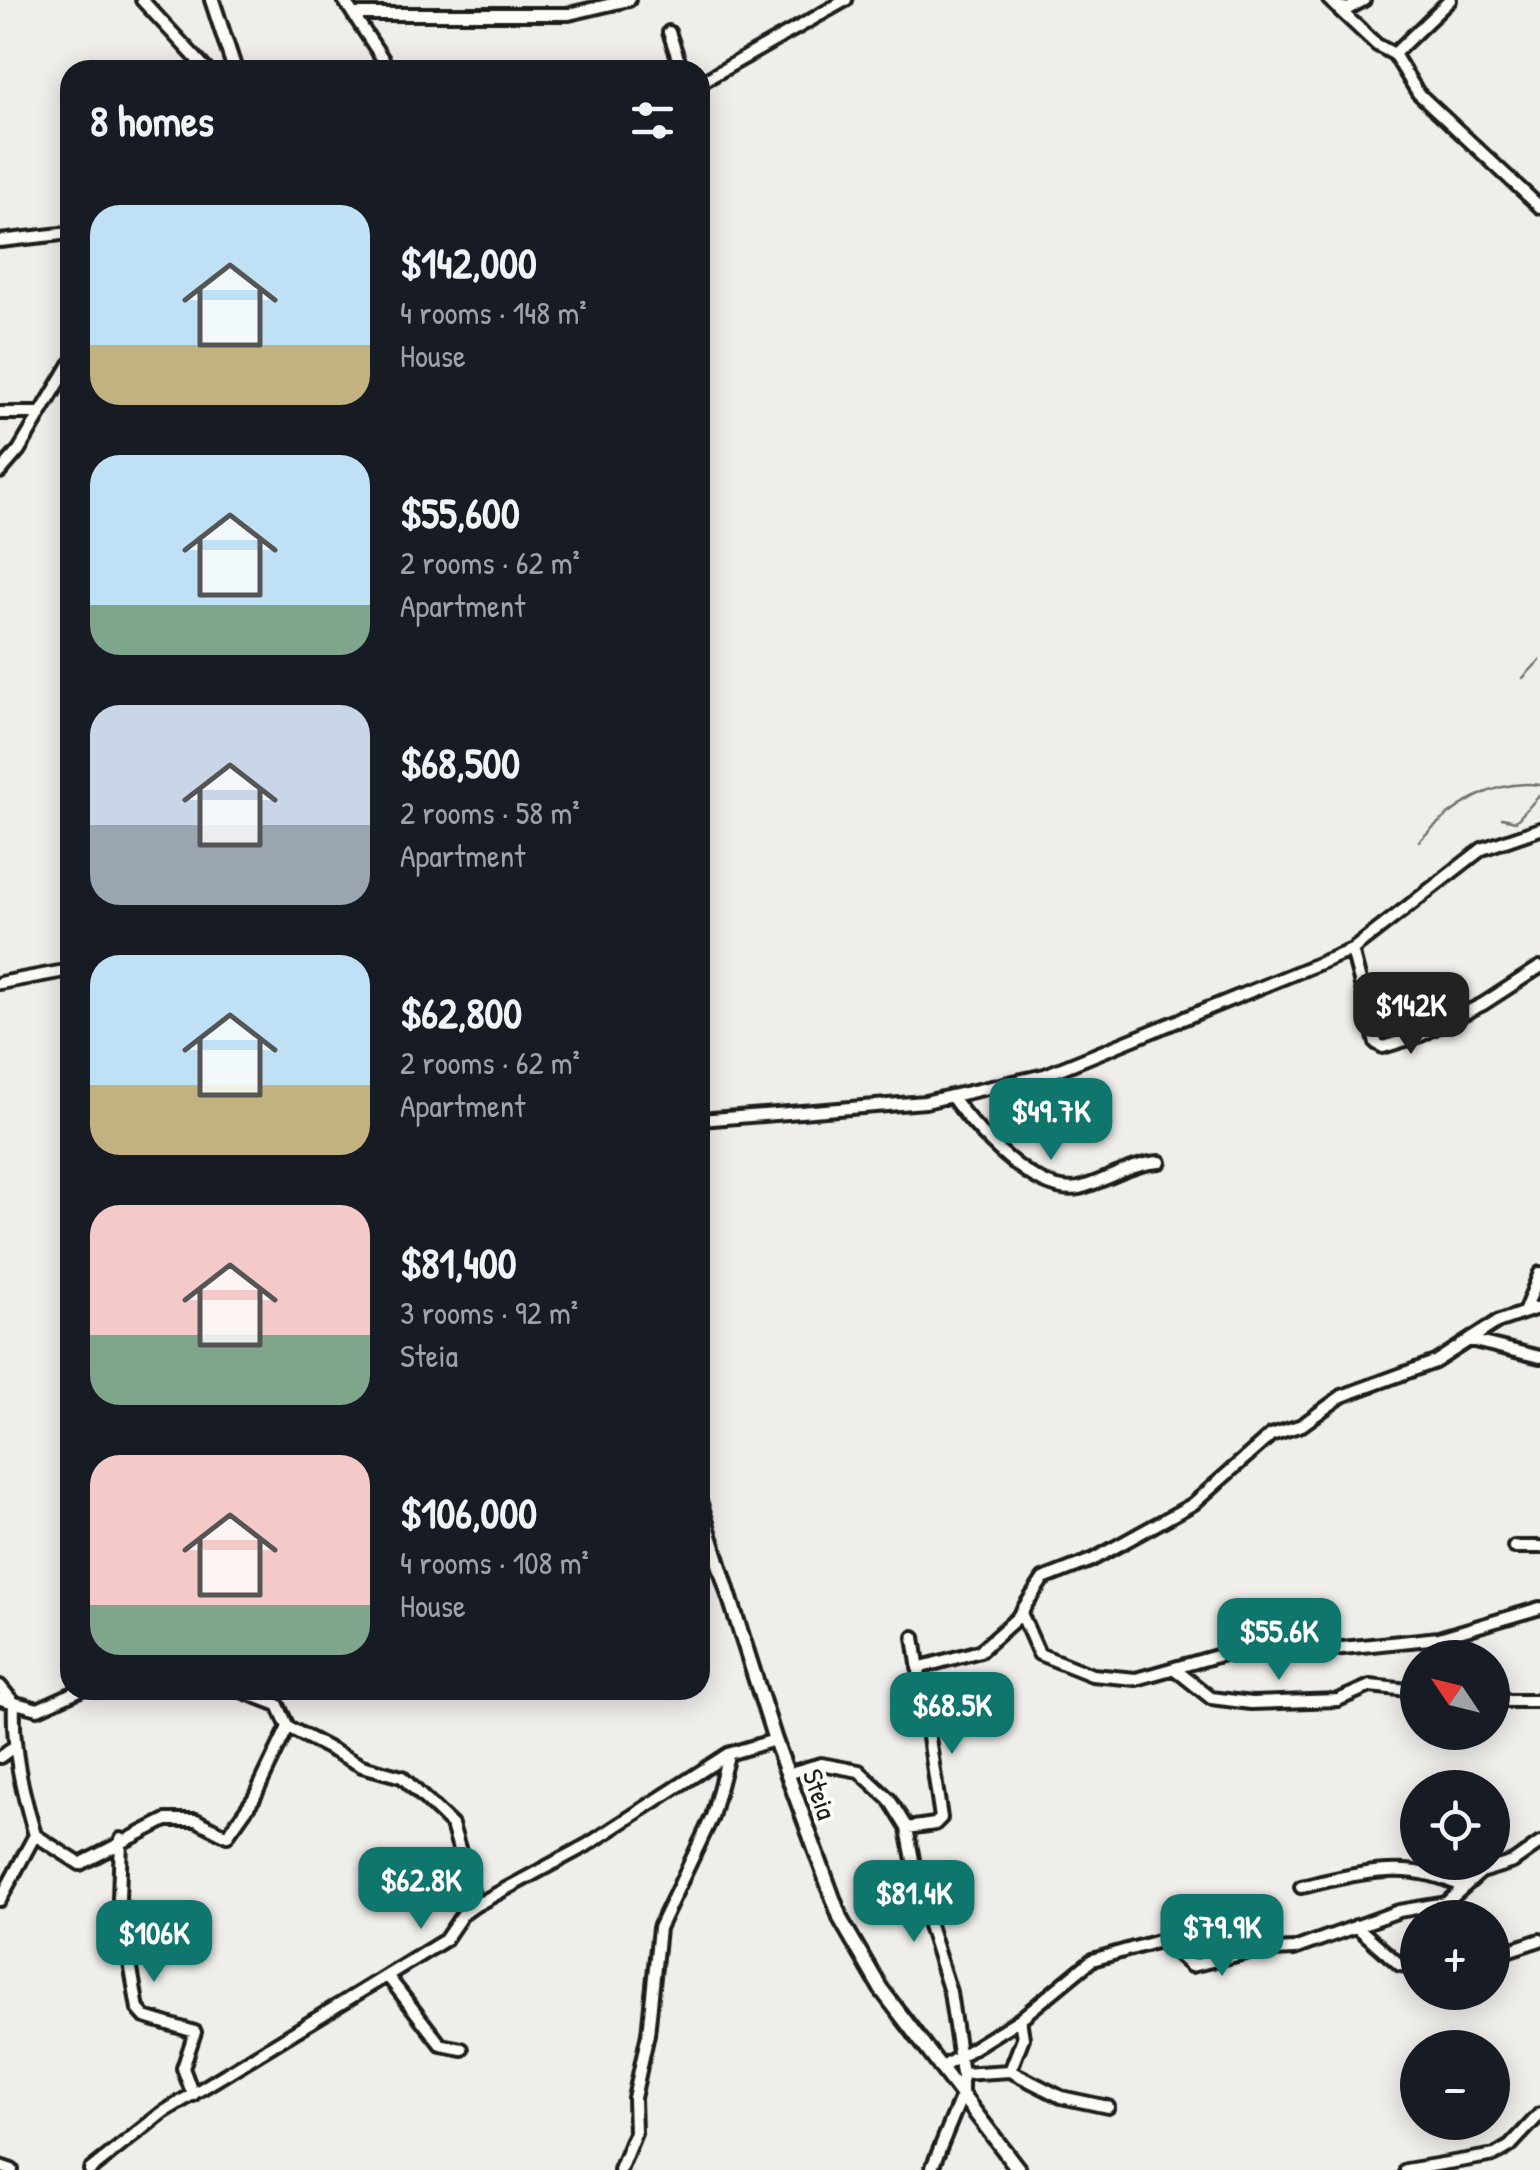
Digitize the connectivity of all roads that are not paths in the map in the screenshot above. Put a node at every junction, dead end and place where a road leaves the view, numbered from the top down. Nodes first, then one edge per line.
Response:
1 (142, 0) edge
2 (212, 0) edge
3 (344, 0) edge
4 (629, 0) edge
5 (846, 0) edge
6 (1364, 0) edge
7 (1450, 0) edge
8 (1332, 3) edge
9 (354, 14) junction
10 (669, 32) dead end
11 (1394, 54) junction
12 (198, 60) edge
13 (232, 60) edge
14 (384, 60) edge
15 (679, 60) edge
16 (710, 77) edge
17 (1540, 207) edge
18 (60, 233) edge
19 (0, 242) edge
20 (60, 380) edge
21 (0, 413) edge
22 (39, 413) junction
23 (0, 472) edge
24 (1540, 829) edge
25 (1352, 950) junction
26 (1540, 967) edge
27 (60, 972) edge
28 (0, 983) edge
29 (952, 1097) junction
30 (710, 1119) edge
31 (1160, 1162) dead end
32 (1540, 1274) edge
33 (1540, 1307) edge
34 (1525, 1310) junction
35 (1470, 1340) junction
36 (1540, 1357) edge
37 (710, 1536) edge
38 (1514, 1547) dead end
39 (1540, 1547) edge
40 (1540, 1608) edge
41 (1021, 1613) junction
42 (914, 1637) dead end
43 (918, 1668) junction
44 (1176, 1670) junction
45 (0, 1686) edge
46 (1400, 1689) edge
47 (0, 1699) edge
48 (60, 1699) edge
49 (264, 1700) edge
50 (1538, 1701) edge
51 (1510, 1702) edge
52 (14, 1703) junction
53 (288, 1727) junction
54 (774, 1740) junction
55 (12, 1748) junction
56 (728, 1754) junction
57 (0, 1757) edge
58 (787, 1774) junction
59 (907, 1828) junction
60 (36, 1836) junction
61 (121, 1839) junction
62 (1540, 1844) edge
63 (1301, 1886) dead end
64 (1462, 1887) junction
65 (0, 1900) edge
66 (476, 1906) junction
67 (1356, 1926) junction
68 (1540, 1940) edge
69 (1510, 1950) edge
70 (1400, 1965) edge
71 (390, 1978) junction
72 (1020, 2019) junction
73 (462, 2049) dead end
74 (960, 2054) junction
75 (941, 2068) junction
76 (1010, 2070) junction
77 (962, 2074) junction
78 (962, 2094) junction
79 (192, 2095) junction
80 (1108, 2107) dead end
81 (1540, 2114) edge
82 (0, 2166) edge
83 (1019, 2168) edge
84 (12, 2170) edge
85 (90, 2170) edge
86 (620, 2170) edge
87 (930, 2170) edge
88 (1406, 2170) edge

1 - 12 street
2 - 13 main road
3 - 9 street
4 - 9 street
5 - 16 street
6 - 8 street
7 - 11 street
8 - 11 street
9 - 14 street
10 - 15 street
11 - 17 street
18 - 19 street
20 - 22 street
21 - 22 street
22 - 23 street
24 - 25 street
25 - 26 street
25 - 29 street
27 - 28 street
29 - 30 street
29 - 31 street
32 - 34 street
33 - 34 street
34 - 35 street
35 - 36 street
35 - 41 street
37 - 54 main road, Steia
38 - 39 street
40 - 44 street
41 - 43 street
41 - 44 street
42 - 43 street
43 - 59 street
44 - 46 street
45 - 52 street
47 - 52 street
48 - 52 street
49 - 53 street
50 - 51 street
52 - 55 street
53 - 61 street
53 - 66 street
54 - 56 street
54 - 58 main road, Steia
55 - 57 street
55 - 60 street
56 - 66 street
56 - 86 street
58 - 59 street
58 - 75 main road, Steia
59 - 74 street
60 - 61 street
60 - 65 street
61 - 79 street
62 - 64 street
63 - 64 street
64 - 67 street
66 - 71 street
67 - 70 street
67 - 72 street
68 - 69 street
71 - 73 street
71 - 79 street
72 - 74 street
72 - 76 street
74 - 75 street
74 - 77 street
75 - 78 main road, Steia
76 - 77 street
76 - 80 street
77 - 78 street
78 - 83 main road, Steia
78 - 87 street
79 - 85 street
81 - 88 street
82 - 84 street

